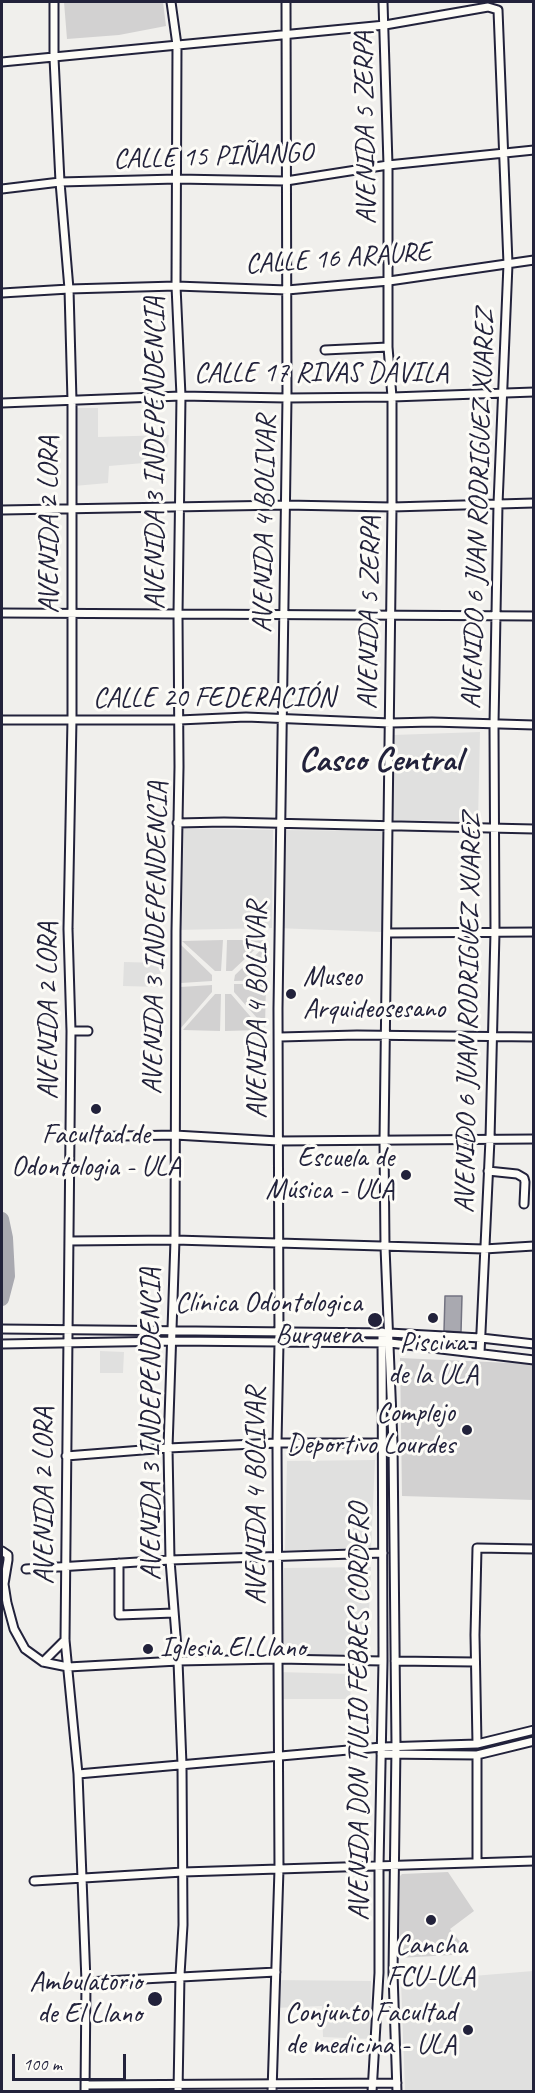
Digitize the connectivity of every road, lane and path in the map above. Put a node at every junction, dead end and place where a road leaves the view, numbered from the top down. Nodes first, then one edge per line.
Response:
1 (54, 2) edge
2 (171, 2) edge
3 (286, 2) edge
4 (383, 2) edge
5 (385, 25) junction
6 (286, 34) junction
7 (177, 45) junction
8 (54, 58) junction
9 (2, 62) edge
10 (534, 150) edge
11 (505, 153) junction
12 (388, 165) junction
13 (177, 179) junction
14 (286, 181) junction
15 (60, 182) junction
16 (2, 189) edge
17 (534, 260) edge
18 (508, 264) junction
19 (389, 281) junction
20 (177, 286) junction
21 (69, 289) junction
22 (287, 290) junction
23 (2, 293) edge
24 (388, 347) junction
25 (325, 350) dead end
26 (534, 392) edge
27 (502, 393) junction
28 (181, 396) junction
29 (392, 397) junction
30 (287, 398) junction
31 (72, 401) junction
32 (2, 403) edge
33 (534, 503) edge
34 (498, 504) junction
35 (285, 505) junction
36 (180, 506) junction
37 (392, 507) junction
38 (72, 508) junction
39 (2, 510) edge
40 (71, 612) junction
41 (2, 613) edge
42 (392, 614) junction
43 (178, 615) junction
44 (285, 615) junction
45 (497, 616) junction
46 (534, 616) edge
47 (283, 718) junction
48 (72, 719) junction
49 (2, 720) edge
50 (179, 720) junction
51 (390, 723) junction
52 (494, 724) junction
53 (534, 725) edge
54 (177, 823) junction
55 (280, 824) junction
56 (388, 825) junction
57 (494, 826) junction
58 (534, 829) edge
59 (495, 932) junction
60 (534, 932) edge
61 (388, 933) junction
62 (71, 1031) junction
63 (88, 1031) dead end
64 (384, 1036) junction
65 (491, 1036) junction
66 (280, 1037) junction
67 (534, 1037) edge
68 (175, 1135) junction
69 (70, 1137) junction
70 (490, 1139) junction
71 (534, 1139) edge
72 (278, 1141) junction
73 (384, 1141) junction
74 (488, 1170) junction
75 (524, 1204) dead end
76 (175, 1240) junction
77 (69, 1241) junction
78 (278, 1242) junction
79 (534, 1246) edge
80 (385, 1247) junction
81 (484, 1249) junction
82 (2, 1329) edge
83 (68, 1331) junction
84 (173, 1331) junction
85 (279, 1332) junction
86 (386, 1333) junction
87 (481, 1338) junction
88 (173, 1341) junction
89 (279, 1342) junction
90 (67, 1343) junction
91 (386, 1343) junction
92 (2, 1344) edge
93 (534, 1344) edge
94 (480, 1353) junction
95 (534, 1360) edge
96 (277, 1443) junction
97 (383, 1443) junction
98 (168, 1448) junction
99 (66, 1456) junction
100 (534, 1549) edge
101 (2, 1551) edge
102 (382, 1553) junction
103 (278, 1558) junction
104 (170, 1560) junction
105 (118, 1563) junction
106 (66, 1566) junction
107 (26, 1569) dead end
108 (174, 1613) junction
109 (65, 1640) junction
110 (278, 1659) junction
111 (178, 1661) junction
112 (383, 1661) junction
113 (395, 1661) junction
114 (43, 1662) junction
115 (475, 1662) junction
116 (68, 1667) junction
117 (534, 1730) edge
118 (534, 1741) edge
119 (477, 1744) junction
120 (396, 1746) junction
121 (382, 1750) junction
122 (395, 1754) junction
123 (477, 1755) junction
124 (278, 1757) junction
125 (182, 1765) junction
126 (78, 1774) junction
127 (534, 1860) edge
128 (477, 1862) junction
129 (395, 1865) junction
130 (379, 1866) junction
131 (279, 1869) junction
132 (183, 1872) junction
133 (82, 1878) junction
134 (34, 1881) dead end
135 (276, 1972) junction
136 (180, 1975) junction
137 (86, 1982) junction
138 (371, 2082) junction
139 (272, 2083) junction
140 (397, 2083) junction
141 (85, 2088) edge
142 (178, 2088) edge
143 (272, 2091) edge
144 (372, 2091) edge
145 (397, 2091) edge

1 - 8 street, AVENIDA 2 LORA
2 - 7 street, AVENIDA 3 INDEPENDENCIA
3 - 6 street, AVENIDA 4 BOLIVAR
4 - 5 street, AVENIDA 5 ZERPA
5 - 6 street
5 - 11 street, AVENIDO 6 JUAN RODRIGUEZ XUAREZ
5 - 12 street, AVENIDA 5 ZERPA
6 - 7 street
6 - 14 street, AVENIDA 4 BOLIVAR
7 - 8 street
7 - 13 street, AVENIDA 3 INDEPENDENCIA
8 - 9 street
8 - 15 street, AVENIDA 2 LORA
10 - 11 street, CALLE 15 PIÑANGO
11 - 12 street, CALLE 15 PIÑANGO
11 - 18 street, AVENIDO 6 JUAN RODRIGUEZ XUAREZ
12 - 14 street, CALLE 15 PIÑANGO
12 - 19 street, AVENIDA 5 ZERPA
13 - 14 street, CALLE 15 PIÑANGO
13 - 15 street, CALLE 15 PIÑANGO
13 - 20 street, AVENIDA 3 INDEPENDENCIA
14 - 22 street, AVENIDA 4 BOLIVAR
15 - 16 street, CALLE 15 PIÑANGO
15 - 21 street, AVENIDA 2 LORA
17 - 18 street, CALLE 16 ARAURE
18 - 19 street, CALLE 16 ARAURE
18 - 27 street, AVENIDO 6 JUAN RODRIGUEZ XUAREZ
19 - 22 street, CALLE 16 ARAURE
19 - 24 street, AVENIDA 5 ZERPA
20 - 21 street, CALLE 16 ARAURE
20 - 22 street, CALLE 16 ARAURE
20 - 28 street, AVENIDA 3 INDEPENDENCIA
21 - 23 street, CALLE 16 ARAURE
21 - 31 street, AVENIDA 2 LORA
22 - 30 street, AVENIDA 4 BOLIVAR
24 - 25 street
24 - 29 street, AVENIDA 5 ZERPA
26 - 27 street, CALLE 17 RIVAS DÁVILA
27 - 29 street, CALLE 17 RIVAS DÁVILA
27 - 34 street, AVENIDO 6 JUAN RODRIGUEZ XUAREZ
28 - 30 street, CALLE 17 RIVAS DÁVILA
28 - 31 street, CALLE 17 RIVAS DÁVILA
28 - 36 street, AVENIDA 3 INDEPENDENCIA
29 - 30 street, CALLE 17 RIVAS DÁVILA
29 - 37 street, AVENIDA 5 ZERPA
30 - 35 street, AVENIDA 4 BOLIVAR
31 - 32 street, CALLE 17 RIVAS DÁVILA
31 - 38 street, AVENIDA 2 LORA
33 - 34 street
34 - 37 street
34 - 45 street, AVENIDO 6 JUAN RODRIGUEZ XUAREZ
35 - 36 street
35 - 37 street
35 - 44 street, AVENIDA 4 BOLIVAR
36 - 38 street
36 - 43 street, AVENIDA 3 INDEPENDENCIA
37 - 42 street, AVENIDA 5 ZERPA
38 - 39 street
38 - 40 street, AVENIDA 2 LORA
40 - 41 street
40 - 43 street
40 - 48 street, AVENIDA 2 LORA
42 - 44 street
42 - 45 street
42 - 51 street, AVENIDA 5 ZERPA
43 - 44 street
43 - 50 street, AVENIDA 3 INDEPENDENCIA
44 - 47 street, AVENIDA 4 BOLIVAR
45 - 46 street
45 - 52 street, AVENIDO 6 JUAN RODRIGUEZ XUAREZ
47 - 50 street, CALLE 20 FEDERACIÓN
47 - 51 street, CALLE 20 FEDERACIÓN
47 - 55 street, AVENIDA 4 BOLIVAR
48 - 49 street, CALLE 20 FEDERACIÓN
48 - 50 street, CALLE 20 FEDERACIÓN
48 - 62 street, AVENIDA 2 LORA
50 - 54 street, AVENIDA 3 INDEPENDENCIA
51 - 52 street, CALLE 20 FEDERACIÓN
51 - 56 street, AVENIDA 5 ZERPA
52 - 53 street, CALLE 20 FEDERACIÓN
52 - 57 street, AVENIDO 6 JUAN RODRIGUEZ XUAREZ
54 - 55 street
54 - 68 street, AVENIDA 3 INDEPENDENCIA
55 - 56 street
55 - 66 street, AVENIDA 4 BOLIVAR
56 - 57 street
56 - 61 street, AVENIDA 5 ZERPA
57 - 58 street
57 - 59 street, AVENIDO 6 JUAN RODRIGUEZ XUAREZ
59 - 60 street
59 - 61 street
59 - 65 street, AVENIDO 6 JUAN RODRIGUEZ XUAREZ
61 - 64 street, AVENIDA 5 ZERPA
62 - 63 street
62 - 69 street, AVENIDA 2 LORA
64 - 65 street
64 - 66 street
64 - 73 street, AVENIDA 5 ZERPA
65 - 67 street
65 - 70 street, AVENIDO 6 JUAN RODRIGUEZ XUAREZ
66 - 72 street, AVENIDA 4 BOLIVAR
68 - 69 street
68 - 72 street
68 - 76 street, AVENIDA 3 INDEPENDENCIA
69 - 77 street, AVENIDA 2 LORA
70 - 71 street
70 - 73 street
70 - 74 street, AVENIDO 6 JUAN RODRIGUEZ XUAREZ
72 - 73 street
72 - 78 street, AVENIDA 4 BOLIVAR
73 - 80 street, AVENIDA 5 ZERPA
74 - 75 street
74 - 81 street, AVENIDO 6 JUAN RODRIGUEZ XUAREZ
76 - 77 street
76 - 78 street
76 - 84 street, AVENIDA 3 INDEPENDENCIA
77 - 83 street, AVENIDA 2 LORA
78 - 80 street
78 - 85 street, AVENIDA 4 BOLIVAR
79 - 81 street
80 - 81 street
80 - 86 street, AVENIDA 5 ZERPA
81 - 87 street, AVENIDO 6 JUAN RODRIGUEZ XUAREZ
82 - 83 street
83 - 84 street
83 - 90 street, AVENIDA 2 LORA
84 - 85 street
84 - 88 street, AVENIDA 3 INDEPENDENCIA
85 - 86 street
85 - 89 street, AVENIDA 4 BOLIVAR
86 - 87 street
86 - 91 street, AVENIDA DON TULIO FEBRES CORDERO
87 - 93 street
87 - 94 street, AVENIDO 6 JUAN RODRIGUEZ XUAREZ
88 - 89 street
88 - 90 street
88 - 98 street, AVENIDA 3 INDEPENDENCIA
89 - 91 street
89 - 96 street, AVENIDA 4 BOLIVAR
90 - 92 street
90 - 99 street, AVENIDA 2 LORA
91 - 94 street
91 - 97 street, AVENIDA DON TULIO FEBRES CORDERO
91 - 113 street, AVENIDA DON TULIO FEBRES CORDERO
94 - 95 street
96 - 97 street
96 - 98 street
96 - 103 street, AVENIDA 4 BOLIVAR
97 - 102 street, AVENIDA DON TULIO FEBRES CORDERO
98 - 99 street
98 - 104 street, AVENIDA 3 INDEPENDENCIA
99 - 106 street, AVENIDA 2 LORA
100 - 115 street
101 - 114 street
102 - 103 street
102 - 112 street, AVENIDA DON TULIO FEBRES CORDERO
103 - 104 street
103 - 110 street, AVENIDA 4 BOLIVAR
104 - 105 street
104 - 108 street, AVENIDA 3 INDEPENDENCIA
105 - 106 street
105 - 108 street
106 - 107 street
106 - 109 street, AVENIDA 2 LORA
108 - 111 street, AVENIDA 3 INDEPENDENCIA
109 - 114 street
109 - 116 street, AVENIDA 2 LORA
110 - 111 street
110 - 112 street
110 - 124 street, AVENIDA 4 BOLIVAR
111 - 116 street
111 - 125 street, AVENIDA 3 INDEPENDENCIA
112 - 121 street, AVENIDA DON TULIO FEBRES CORDERO
113 - 115 street
113 - 120 street, AVENIDA DON TULIO FEBRES CORDERO
114 - 116 street
115 - 119 street
116 - 126 street, AVENIDA 2 LORA
117 - 119 street
118 - 123 street
119 - 120 street
120 - 121 street
120 - 122 street, AVENIDA DON TULIO FEBRES CORDERO
121 - 122 street
121 - 124 street
121 - 130 street, AVENIDA DON TULIO FEBRES CORDERO
122 - 123 street
122 - 129 street, AVENIDA DON TULIO FEBRES CORDERO
123 - 128 street
124 - 125 street
124 - 131 street, AVENIDA 4 BOLIVAR
125 - 126 street
125 - 132 street, AVENIDA 3 INDEPENDENCIA
126 - 133 street, AVENIDA 2 LORA
127 - 128 street
128 - 129 street
129 - 130 street
129 - 140 street, AVENIDA DON TULIO FEBRES CORDERO
130 - 131 street
130 - 138 street, AVENIDA DON TULIO FEBRES CORDERO
131 - 132 street
131 - 135 street, AVENIDA 4 BOLIVAR
132 - 133 street
132 - 136 street, AVENIDA 3 INDEPENDENCIA
133 - 134 street
133 - 137 street, AVENIDA 2 LORA
135 - 136 street
135 - 139 street, AVENIDA 4 BOLIVAR
136 - 137 street
136 - 142 street, AVENIDA 3 INDEPENDENCIA
137 - 141 street, AVENIDA 2 LORA
138 - 139 street
138 - 140 street
138 - 144 street, AVENIDA DON TULIO FEBRES CORDERO
139 - 142 street
139 - 143 street, AVENIDA 4 BOLIVAR
140 - 145 street, AVENIDA DON TULIO FEBRES CORDERO
141 - 142 street

